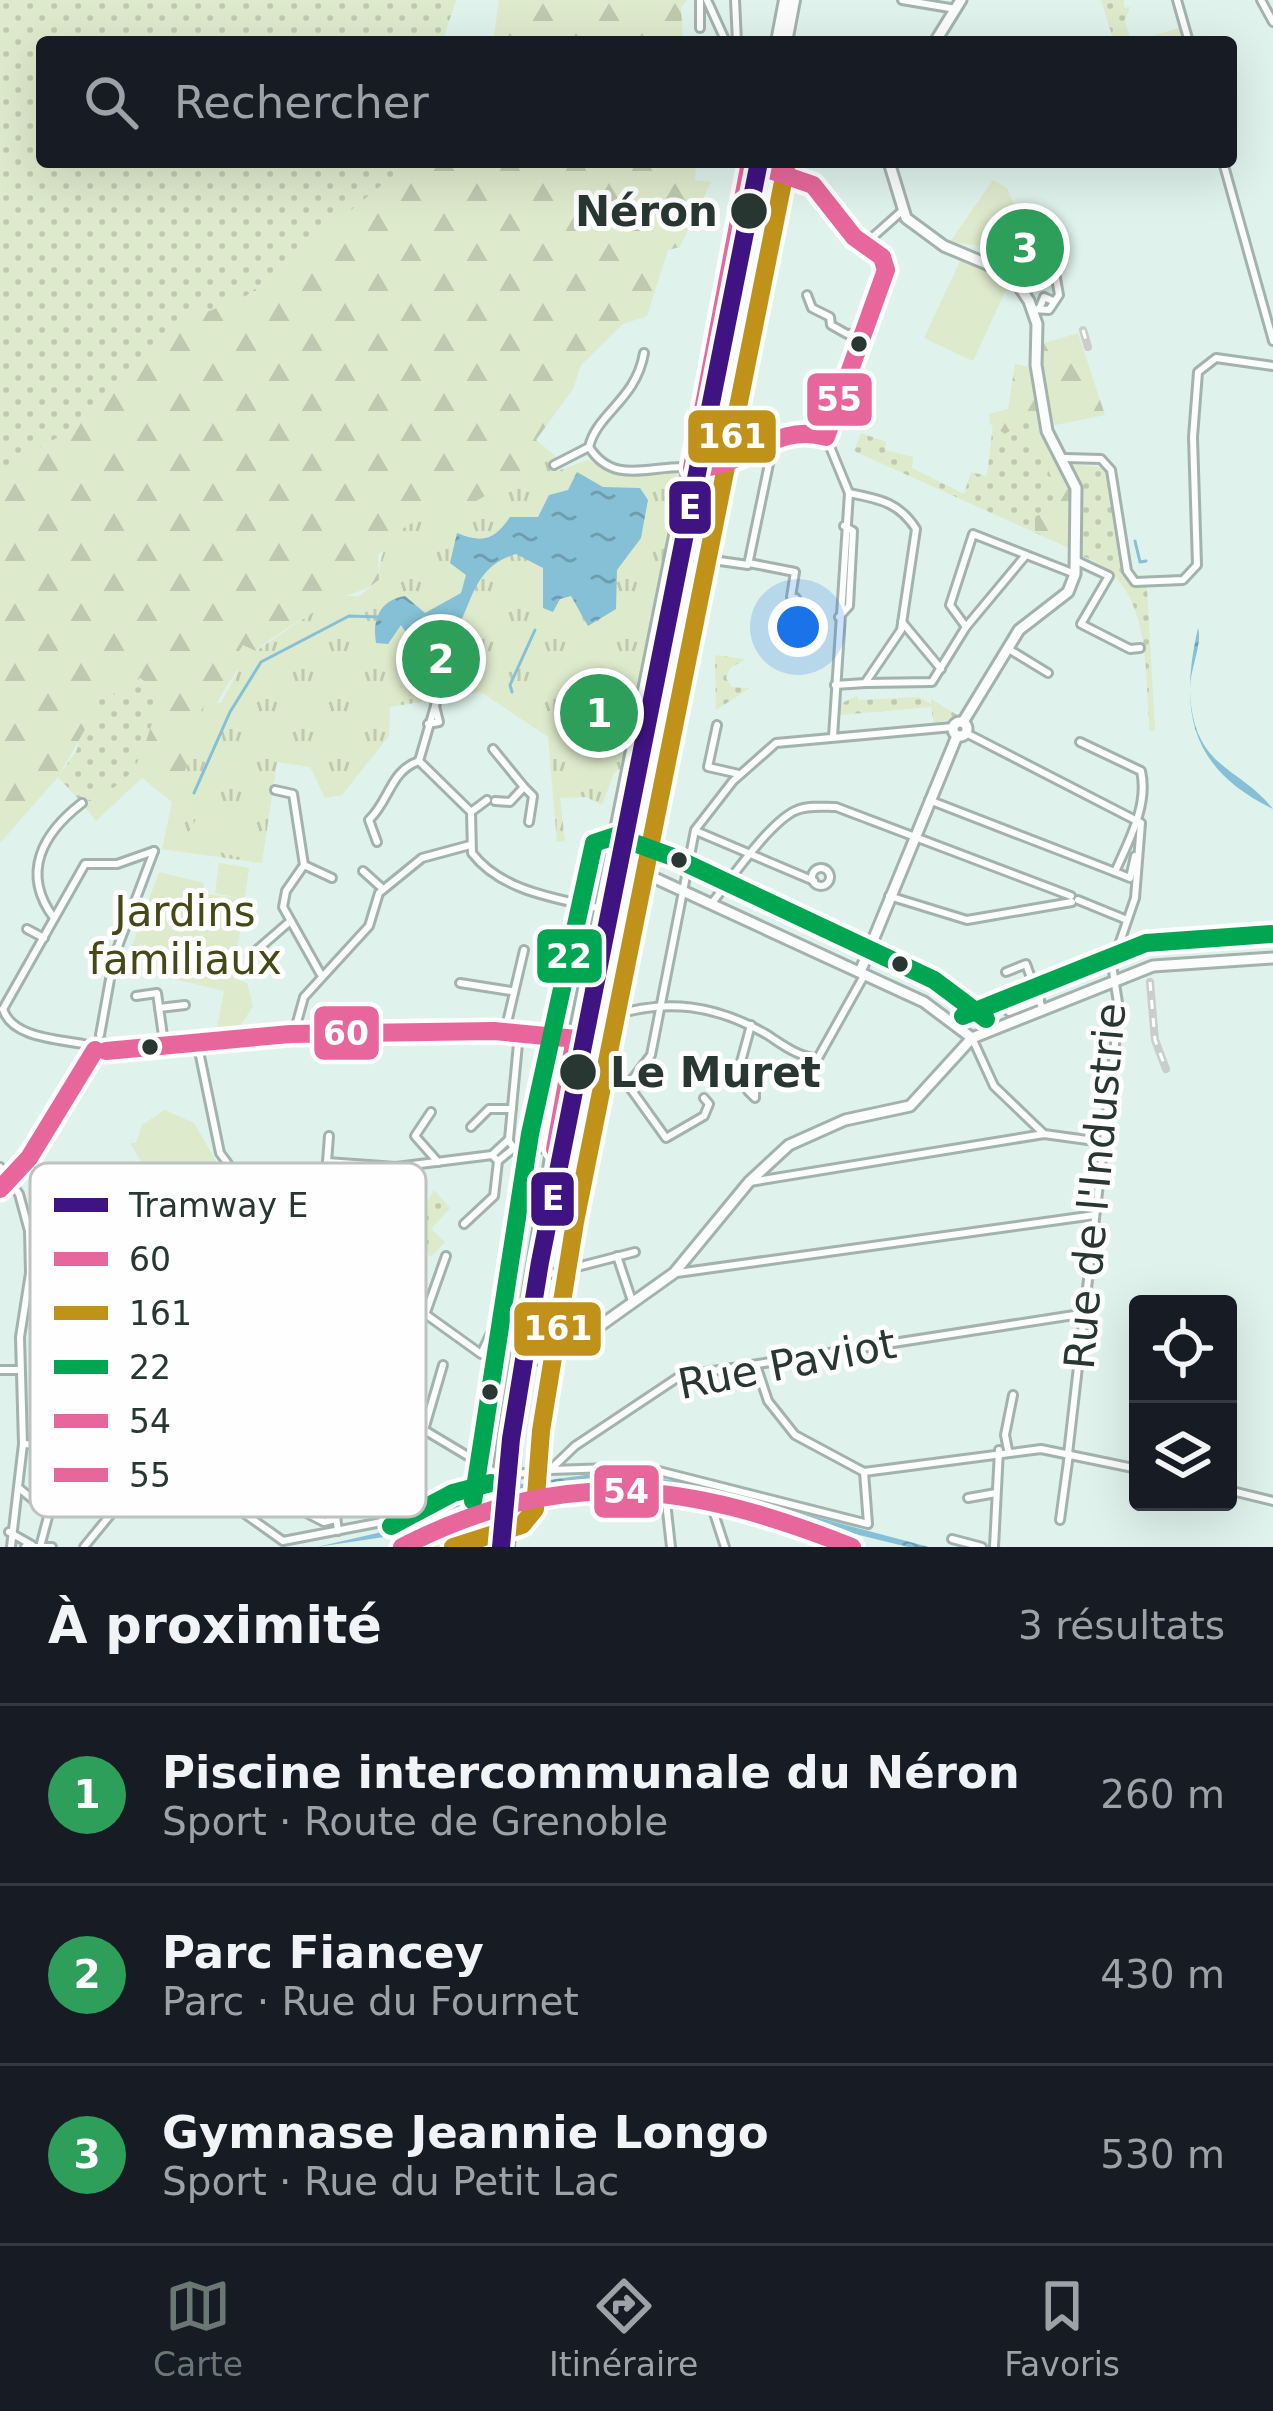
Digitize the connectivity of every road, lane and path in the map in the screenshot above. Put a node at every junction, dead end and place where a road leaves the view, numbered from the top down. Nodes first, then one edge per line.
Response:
1 (704, 0) edge
2 (735, 0) edge
3 (785, 0) edge
4 (794, 0) edge
5 (902, 0) edge
6 (1177, 0) edge
7 (1261, 0) edge
8 (958, 4) edge
9 (1273, 22) edge
10 (700, 28) dead end
11 (723, 36) edge
12 (737, 36) edge
13 (778, 36) edge
14 (787, 36) edge
15 (939, 36) edge
16 (1187, 36) edge
17 (753, 168) edge
18 (770, 168) edge
19 (891, 168) edge
20 (1224, 168) edge
21 (902, 212) junction
22 (1023, 227) dead end
23 (866, 243) junction
24 (807, 295) dead end
25 (1036, 308) junction
26 (863, 333) junction
27 (1273, 341) edge
28 (644, 353) dead end
29 (1272, 364) edge
30 (775, 433) junction
31 (826, 437) junction
32 (589, 447) junction
33 (1064, 458) junction
34 (554, 465) dead end
35 (697, 469) junction
36 (849, 493) junction
37 (1026, 555) junction
38 (682, 556) junction
39 (1075, 560) junction
40 (749, 563) junction
41 (1075, 574) junction
42 (796, 598) dead end
43 (902, 622) junction
44 (966, 627) junction
45 (1007, 648) junction
46 (1140, 649) dead end
47 (941, 669) junction
48 (1048, 673) dead end
49 (932, 682) junction
50 (865, 683) junction
51 (836, 686) junction
52 (924, 695) dead end
53 (436, 702) dead end
54 (717, 725) dead end
55 (959, 730) junction
56 (833, 736) junction
57 (1081, 742) dead end
58 (493, 749) dead end
59 (419, 761) junction
60 (740, 775) junction
61 (524, 787) junction
62 (275, 790) dead end
63 (928, 800) junction
64 (82, 803) dead end
65 (471, 812) junction
66 (529, 822) dead end
67 (1138, 823) junction
68 (695, 830) junction
69 (622, 832) junction
70 (913, 837) junction
71 (377, 842) dead end
72 (470, 845) junction
73 (752, 857) junction
74 (617, 858) junction
75 (304, 865) junction
76 (363, 871) dead end
77 (1115, 872) junction
78 (332, 878) dead end
79 (814, 881) dead end
80 (683, 889) junction
81 (384, 891) junction
82 (887, 896) junction
83 (1074, 900) junction
84 (712, 903) junction
85 (607, 910) junction
86 (54, 918) junction
87 (1127, 920) junction
88 (288, 923) junction
89 (27, 929) dead end
90 (44, 938) junction
91 (524, 950) dead end
92 (250, 956) dead end
93 (1273, 958) edge
94 (1006, 972) dead end
95 (862, 973) junction
96 (320, 974) junction
97 (1114, 981) junction
98 (460, 983) dead end
99 (511, 991) junction
100 (136, 996) dead end
101 (663, 1002) junction
102 (1041, 1004) junction
103 (185, 1005) dead end
104 (159, 1008) junction
105 (2, 1009) edge
106 (1009, 1012) dead end
107 (611, 1016) dead end
108 (751, 1025) junction
109 (506, 1027) junction
110 (519, 1029) junction
111 (294, 1033) junction
112 (972, 1038) junction
113 (191, 1039) junction
114 (581, 1039) junction
115 (164, 1043) junction
116 (99, 1047) junction
117 (748, 1091) dead end
118 (704, 1097) dead end
119 (512, 1109) junction
120 (431, 1112) dead end
121 (471, 1127) dead end
122 (1044, 1134) junction
123 (329, 1136) dead end
124 (1102, 1142) junction
125 (511, 1144) junction
126 (560, 1149) junction
127 (495, 1158) junction
128 (327, 1162) joint
129 (438, 1162) junction
130 (227, 1163) edge
131 (331, 1163) edge
132 (426, 1163) edge
133 (0, 1167) edge
134 (10, 1180) junction
135 (749, 1182) junction
136 (0, 1189) edge
137 (1095, 1214) junction
138 (464, 1223) dead end
139 (29, 1231) joint
140 (635, 1252) dead end
141 (446, 1256) dead end
142 (617, 1256) junction
143 (674, 1274) junction
144 (542, 1276) junction
145 (632, 1301) junction
146 (426, 1312) edge
147 (1087, 1313) junction
148 (426, 1316) edge
149 (490, 1335) dead end
150 (525, 1358) junction
151 (443, 1365) dead end
152 (757, 1368) junction
153 (0, 1370) edge
154 (21, 1370) junction
155 (1013, 1395) dead end
156 (426, 1423) edge
157 (426, 1431) edge
158 (23, 1444) junction
159 (30, 1444) edge
160 (1004, 1450) junction
161 (1069, 1454) junction
162 (1129, 1466) edge
163 (550, 1470) junction
164 (864, 1472) junction
165 (506, 1479) junction
166 (19, 1488) junction
167 (1237, 1492) edge
168 (665, 1493) junction
169 (996, 1493) junction
170 (30, 1497) edge
171 (968, 1498) dead end
172 (512, 1500) junction
173 (1273, 1501) edge
174 (497, 1502) junction
175 (711, 1504) junction
176 (426, 1508) edge
177 (48, 1517) edge
178 (109, 1517) edge
179 (246, 1517) edge
180 (314, 1517) edge
181 (336, 1517) edge
182 (400, 1517) edge
183 (335, 1520) junction
184 (1060, 1520) dead end
185 (338, 1531) junction
186 (9, 1532) junction
187 (952, 1539) dead end
188 (283, 1541) junction
189 (41, 1543) junction
190 (28, 1546) edge
191 (11, 1547) edge
192 (52, 1547) edge
193 (84, 1547) edge
194 (273, 1547) edge
195 (402, 1547) edge
196 (492, 1547) edge
197 (508, 1547) edge
198 (671, 1547) edge
199 (725, 1547) edge
200 (852, 1547) edge
201 (982, 1547) edge
202 (994, 1547) edge

1 - 10 street
1 - 11 street
2 - 12 street
3 - 13 main road
4 - 14 main road
5 - 8 street
6 - 16 street
7 - 9 street
8 - 15 street
17 - 35 main road
18 - 23 street
19 - 21 street
20 - 27 street
21 - 23 street
21 - 25 street
22 - 25 street
23 - 26 street
24 - 26 street
25 - 33 street
26 - 31 street
28 - 32 street
29 - 33 street
30 - 31 street
30 - 35 street
30 - 40 street
31 - 36 street
32 - 34 street
32 - 35 street
33 - 39 street
35 - 38 main road
35 - 69 main road
36 - 43 street
36 - 51 street
37 - 41 street
37 - 44 street
37 - 44 street
38 - 40 street
38 - 69 main road
39 - 41 street
39 - 46 street
40 - 42 street
41 - 45 street
43 - 47 street
43 - 50 street
44 - 47 street
45 - 48 street
45 - 55 street
47 - 49 street
49 - 50 street
49 - 52 street
50 - 51 street
51 - 56 street
53 - 59 street
54 - 60 street
55 - 56 street
55 - 63 street
55 - 67 street
56 - 60 street
57 - 67 street
58 - 61 street
59 - 65 street
59 - 71 street
60 - 68 street
61 - 65 street
61 - 66 street
62 - 75 street
63 - 70 street
63 - 77 street
64 - 86 street
65 - 72 street
67 - 77 street
67 - 77 street
67 - 87 street, Rue de l'Industrie
68 - 73 street
68 - 80 street
69 - 74 main road
70 - 73 street
70 - 82 street
70 - 83 street
72 - 81 street
72 - 85 street
73 - 79 street
73 - 84 street
74 - 80 street
74 - 85 main road
75 - 78 street
75 - 88 street
76 - 81 street
80 - 84 street
80 - 101 street
81 - 96 street
82 - 83 street
82 - 95 street
83 - 87 street
84 - 95 street
85 - 114 main road
86 - 90 street
86 - 116 street
87 - 97 street, Rue de l'Industrie
88 - 92 street
88 - 96 street
89 - 90 street
90 - 105 street
91 - 99 street
93 - 97 street
94 - 102 street
95 - 108 street
95 - 112 street
96 - 111 street
97 - 102 street
97 - 124 street, Rue de l'Industrie
98 - 99 street
99 - 109 street
100 - 104 street
101 - 107 street
101 - 108 street
101 - 118 street
102 - 106 street
102 - 112 street
103 - 104 street
104 - 115 street
105 - 116 street
108 - 117 street
109 - 110 street
109 - 111 street
110 - 114 street
110 - 119 street
111 - 113 street
112 - 122 street
112 - 135 street
113 - 115 street
113 - 130 street
114 - 126 main road
115 - 116 street
116 - 134 street
119 - 121 street
119 - 125 street
120 - 129 street
122 - 124 street
122 - 135 street
123 - 128 street
124 - 137 street, Rue de l'Industrie
125 - 126 street
125 - 127 street
126 - 144 main road
126 - 150 main road
127 - 129 street
127 - 138 street
128 - 131 street
129 - 132 street
133 - 134 street
134 - 136 street
134 - 139 street
135 - 143 street
137 - 143 street
137 - 147 street, Rue de l'Industrie
139 - 154 street
140 - 142 street
141 - 146 street
142 - 144 street
142 - 145 street
143 - 145 street
144 - 150 main road
145 - 150 street
147 - 152 street, Rue Paviot
147 - 161 street, Rue de l'Industrie
148 - 149 street
150 - 165 main road
151 - 156 street
152 - 163 street, Rue Paviot
152 - 164 street
153 - 154 street
154 - 158 street
155 - 160 street
157 - 165 street
158 - 159 street
158 - 166 street
160 - 161 street
160 - 164 street
160 - 169 street
161 - 162 street
161 - 184 street, Rue de l'Industrie
163 - 164 street
163 - 165 street
165 - 172 main road
165 - 174 main road
165 - 176 street
166 - 170 street
166 - 186 street
167 - 173 street
168 - 172 street
168 - 175 street
168 - 198 street
169 - 171 street
169 - 202 street
172 - 174 street
172 - 197 main road
174 - 195 street
174 - 196 main road
175 - 199 street
175 - 200 street
177 - 189 street
178 - 193 street
179 - 188 street
180 - 183 street
181 - 183 street
182 - 185 street
183 - 185 street
185 - 188 street
186 - 190 street
186 - 191 street
187 - 201 street
188 - 194 street
189 - 190 street
189 - 192 street

